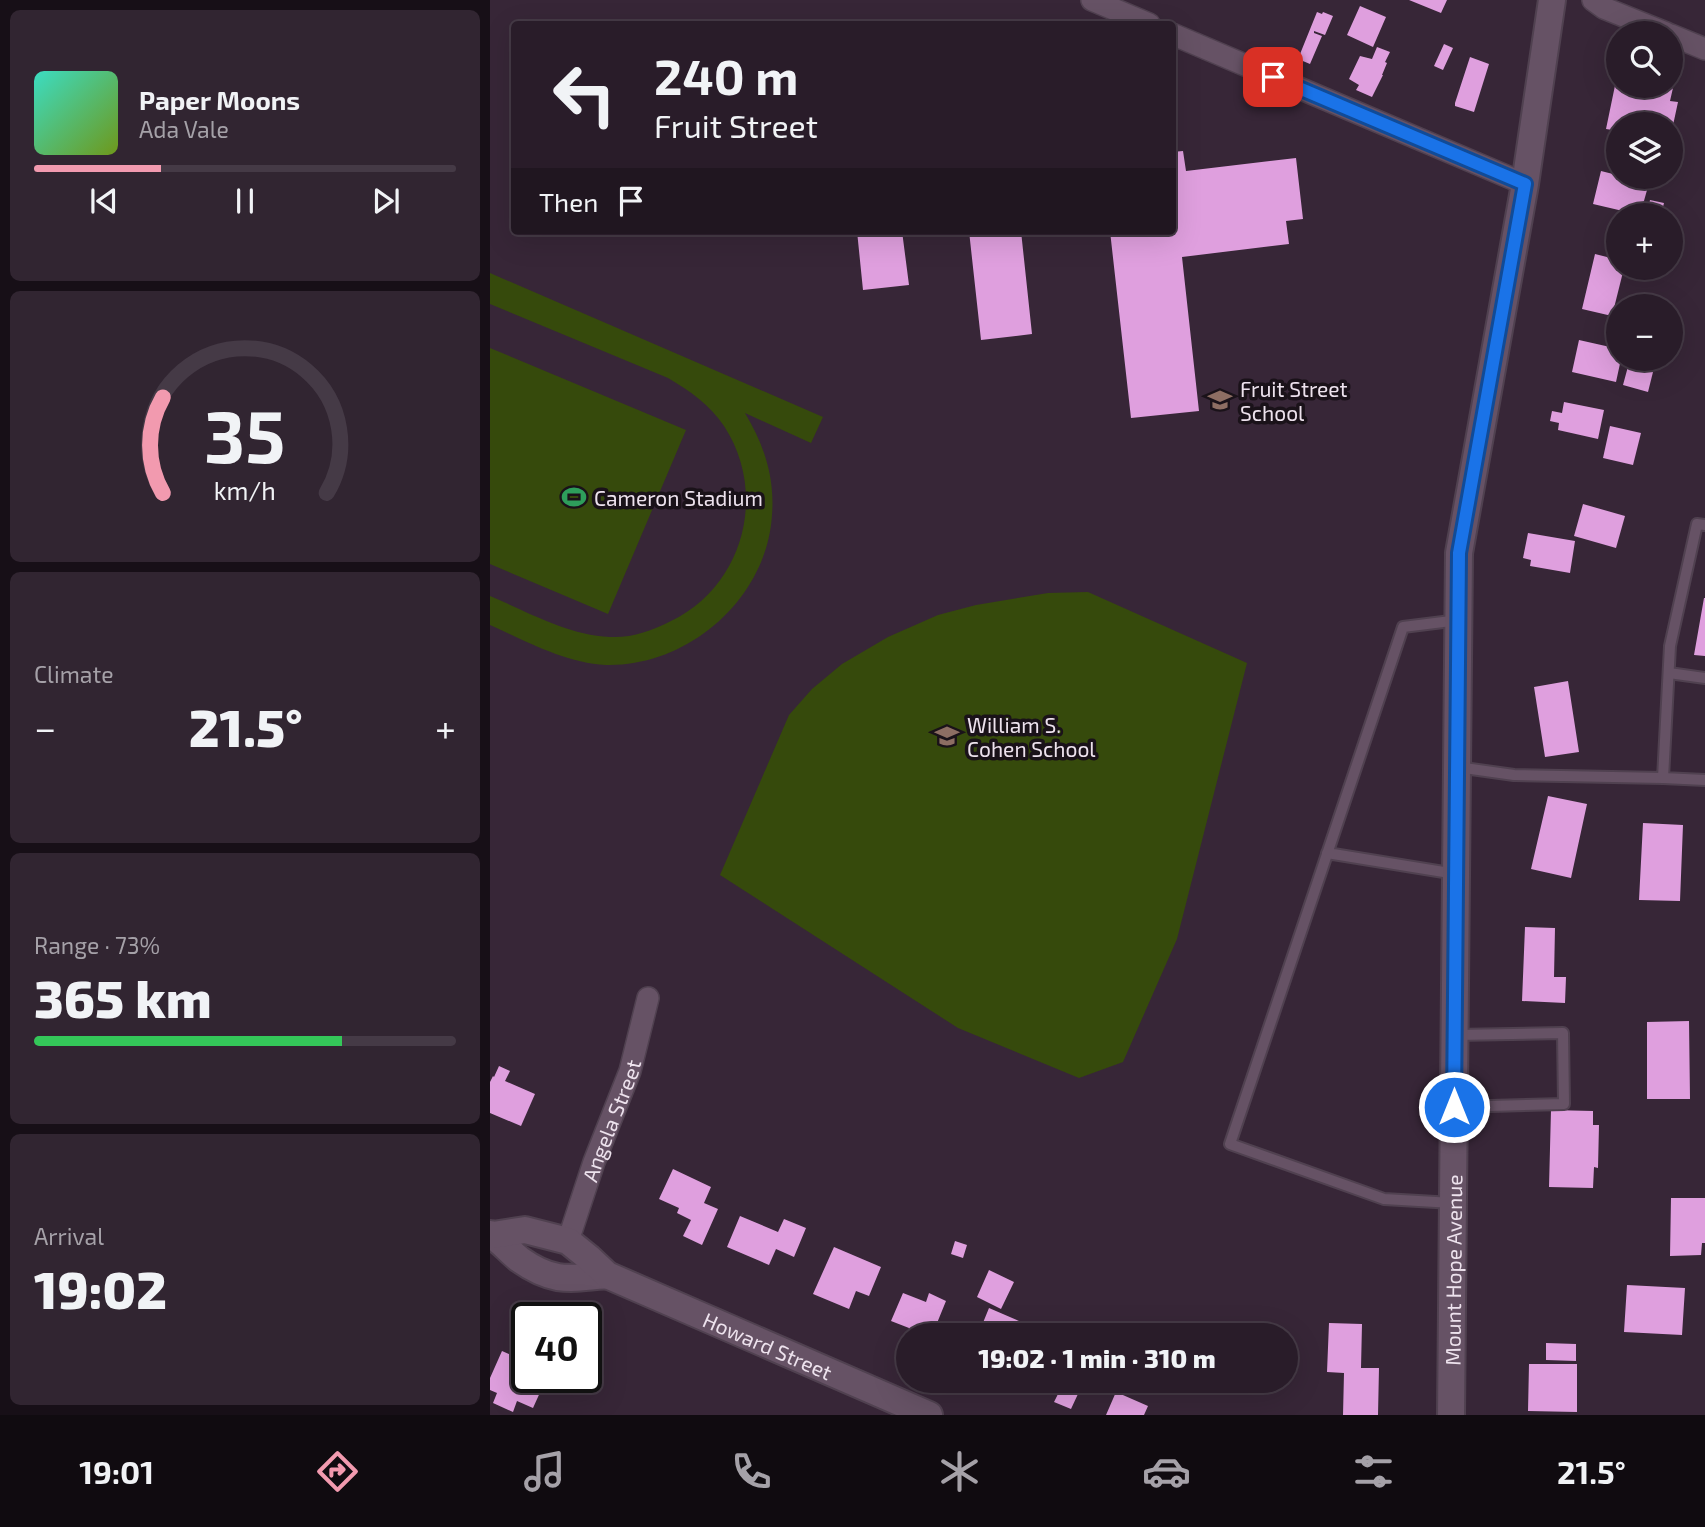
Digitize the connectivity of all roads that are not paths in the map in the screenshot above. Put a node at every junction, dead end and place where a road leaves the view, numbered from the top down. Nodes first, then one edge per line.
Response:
1 (1092, 0) edge
2 (1552, 0) edge
3 (1592, 0) edge
4 (1142, 21) edge
5 (1636, 21) edge
6 (1176, 36) edge
7 (1683, 40) edge
8 (1705, 49) edge
9 (1525, 184) junction
10 (1705, 525) edge
11 (1459, 620) junction
12 (1669, 673) junction
13 (1705, 678) edge
14 (1457, 767) junction
15 (1663, 778) junction
16 (1705, 779) edge
17 (1327, 853) junction
18 (1456, 874) junction
19 (648, 998) dead end
20 (1455, 1035) junction
21 (1454, 1107) junction
22 (1454, 1203) junction
23 (491, 1235) edge
24 (568, 1241) junction
25 (607, 1275) junction
26 (929, 1415) edge
27 (1451, 1415) edge

1 - 4 street
2 - 9 street, Mount Hope Avenue
3 - 5 street
6 - 9 street
7 - 8 street
9 - 11 street, Mount Hope Avenue
10 - 12 lane
11 - 14 street, Mount Hope Avenue
11 - 17 lane
12 - 13 lane
12 - 15 lane
14 - 15 lane
14 - 18 street, Mount Hope Avenue
15 - 16 lane
17 - 18 lane
17 - 22 lane
18 - 20 street, Mount Hope Avenue
19 - 24 street, Angela Street
20 - 21 street, Mount Hope Avenue
20 - 21 lane
21 - 22 street, Mount Hope Avenue
22 - 27 street, Mount Hope Avenue
23 - 24 street, Howard Street
23 - 25 street, Howard Street
24 - 25 street, Howard Street
25 - 26 street, Howard Street

